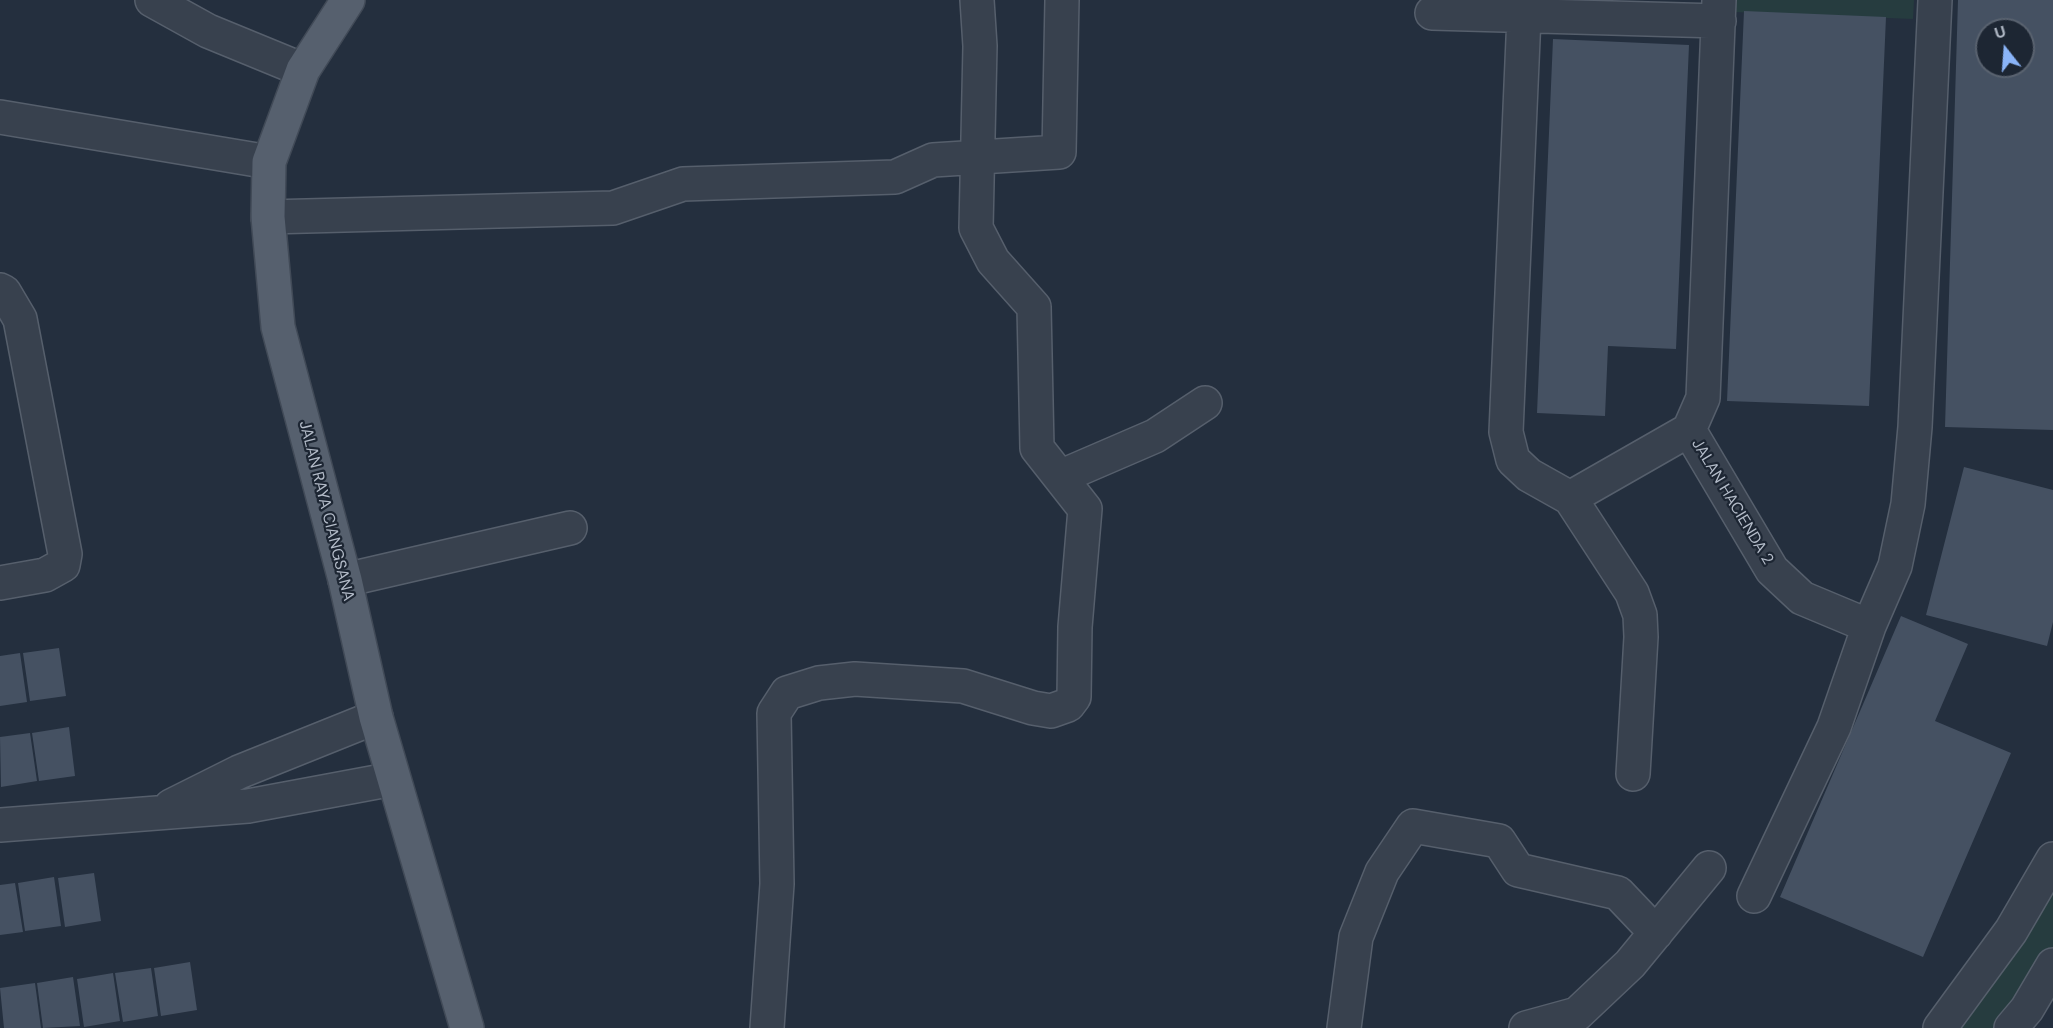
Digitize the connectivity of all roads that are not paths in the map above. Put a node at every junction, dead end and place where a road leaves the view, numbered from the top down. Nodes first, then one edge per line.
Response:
1 (153, 0) edge
2 (348, 0) edge
3 (977, 0) edge
4 (1062, 0) edge
5 (1935, 0) edge
6 (1719, 11) edge
7 (1432, 13) dead end
8 (1524, 16) junction
9 (303, 70) junction
10 (0, 117) edge
11 (978, 158) junction
12 (269, 162) junction
13 (268, 217) junction
14 (0, 290) edge
15 (1205, 403) dead end
16 (1689, 430) junction
17 (1060, 477) junction
18 (1570, 498) junction
19 (570, 528) dead end
20 (345, 580) junction
21 (0, 583) edge
22 (1869, 626) junction
23 (376, 717) junction
24 (1633, 774) dead end
25 (393, 779) junction
26 (159, 813) junction
27 (0, 825) edge
28 (2053, 859) edge
29 (1709, 868) dead end
30 (1754, 896) dead end
31 (1656, 933) junction
32 (2053, 965) edge
33 (467, 1028) edge
34 (767, 1028) edge
35 (1344, 1028) edge
36 (1526, 1028) edge
37 (1940, 1028) edge
38 (2012, 1028) edge

1 - 9 street
2 - 9 main road, JALAN RAYA CIANGSANA
3 - 11 street
4 - 11 street
5 - 22 street
6 - 8 street
6 - 16 street
7 - 8 street
8 - 18 street
9 - 12 main road, JALAN RAYA CIANGSANA
10 - 12 street
11 - 13 street
11 - 17 street
12 - 13 main road, JALAN RAYA CIANGSANA
13 - 20 main road, JALAN RAYA CIANGSANA
14 - 21 street
15 - 17 street
16 - 18 street
16 - 22 street, JALAN HACIENDA 2
17 - 34 street
18 - 24 street
19 - 20 street
20 - 23 main road, JALAN RAYA CIANGSANA
22 - 30 street
23 - 25 main road, JALAN RAYA CIANGSANA
23 - 26 street
25 - 26 street
25 - 33 main road, JALAN RAYA CIANGSANA
26 - 27 street
28 - 37 street
29 - 31 street
31 - 35 street
31 - 36 street
32 - 38 street

